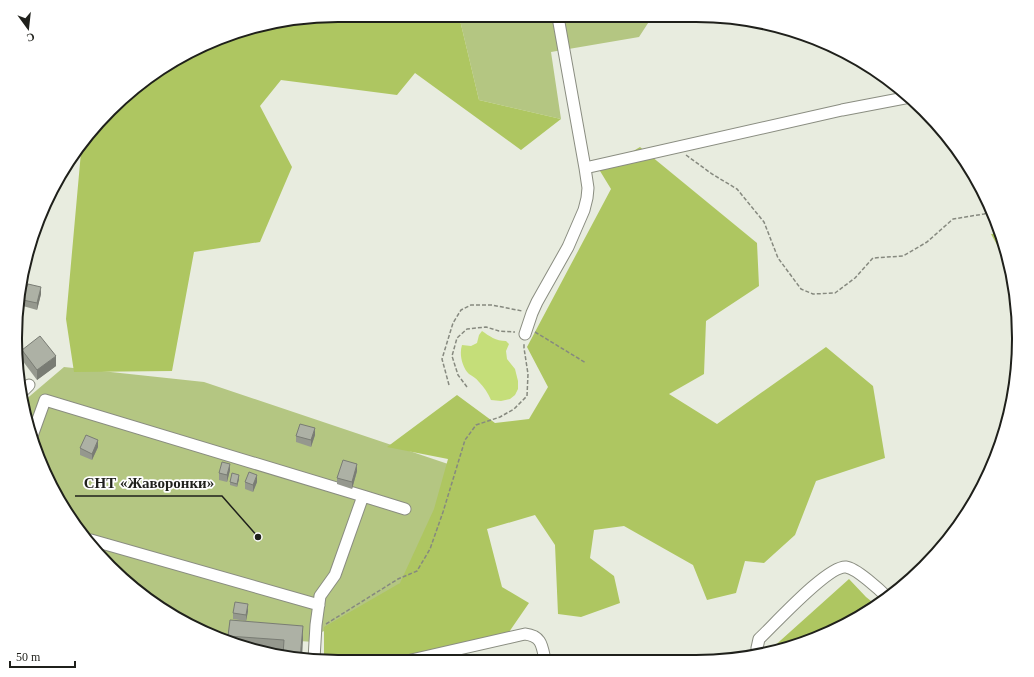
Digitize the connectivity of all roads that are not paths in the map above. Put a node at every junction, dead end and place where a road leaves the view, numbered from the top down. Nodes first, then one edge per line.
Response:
1 (559, 22) edge
2 (901, 99) edge
3 (585, 168) junction
4 (526, 330) road end
5 (35, 427) edge
6 (363, 496) junction
7 (405, 509) dead end
8 (96, 541) edge
9 (883, 594) edge
10 (319, 605) junction
11 (757, 649) edge
12 (314, 654) edge
13 (433, 655) edge
14 (544, 655) edge

1 - 3 street
2 - 3 street
3 - 4 street
5 - 6 street
6 - 7 street
6 - 10 street
8 - 10 street
9 - 11 street
10 - 12 street
13 - 14 street

